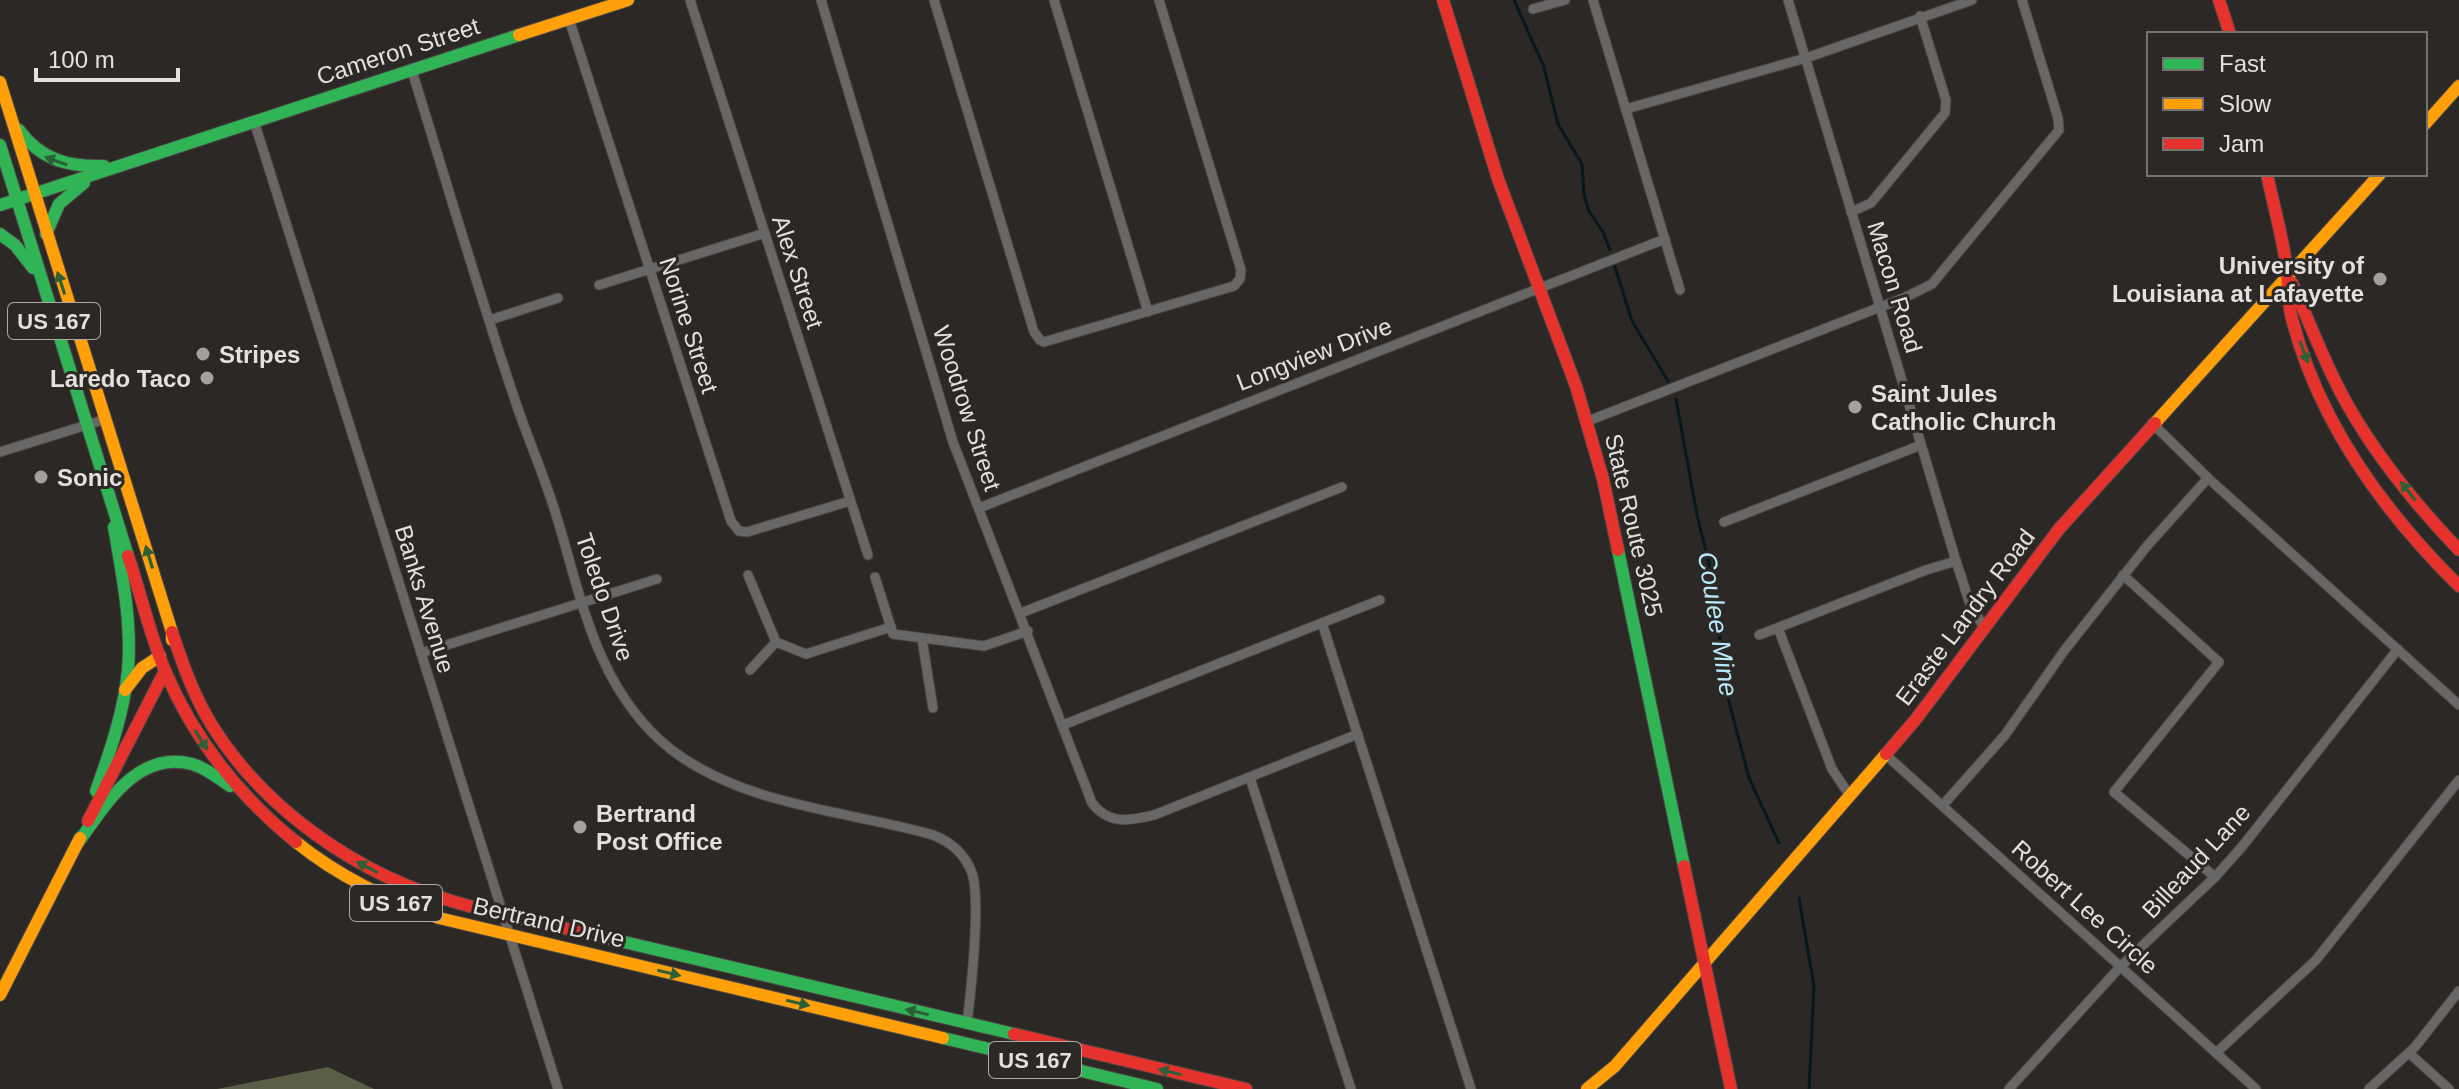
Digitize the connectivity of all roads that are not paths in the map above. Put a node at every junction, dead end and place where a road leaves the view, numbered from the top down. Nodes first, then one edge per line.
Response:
1 (628, 0) edge
2 (690, 0) edge
3 (821, 0) edge
4 (934, 0) edge
5 (1054, 0) edge
6 (1159, 0) edge
7 (1443, 0) edge
8 (1565, 0) edge
9 (1593, 0) edge
10 (1788, 0) edge
11 (1972, 0) edge
12 (2022, 0) edge
13 (2219, 0) edge
14 (1533, 9) dead end
15 (1920, 16) junction
16 (569, 19) junction
17 (2229, 32) edge
18 (1806, 58) junction
19 (412, 71) junction
20 (0, 82) edge
21 (2459, 86) edge
22 (1626, 109) junction
23 (9, 113) junction
24 (254, 121) junction
25 (2427, 122) edge
26 (0, 145) edge
27 (0, 157) edge
28 (125, 164) junction
29 (0, 169) edge
30 (98, 174) junction
31 (2267, 176) edge
32 (2378, 176) edge
33 (34, 195) junction
34 (16, 200) junction
35 (0, 205) edge
36 (1851, 212) junction
37 (765, 233) junction
38 (0, 234) edge
39 (45, 235) junction
40 (1665, 239) junction
41 (649, 268) junction
42 (39, 275) junction
43 (2289, 277) junction
44 (599, 285) dead end
45 (1539, 287) junction
46 (1680, 290) dead end
47 (558, 298) dead end
48 (1880, 307) junction
49 (1148, 312) junction
50 (490, 320) junction
51 (106, 419) junction
52 (1588, 421) junction
53 (2152, 423) junction
54 (88, 425) junction
55 (1921, 445) junction
56 (0, 452) edge
57 (2208, 478) junction
58 (1342, 487) dead end
59 (109, 496) junction
60 (850, 501) junction
61 (979, 508) junction
62 (1724, 522) dead end
63 (2459, 550) edge
64 (868, 555) dead end
65 (1956, 561) junction
66 (748, 575) dead end
67 (2123, 575) junction
68 (875, 577) dead end
69 (657, 579) dead end
70 (2459, 586) edge
71 (1380, 600) dead end
72 (583, 603) junction
73 (1021, 613) junction
74 (1322, 623) junction
75 (891, 627) junction
76 (1778, 628) junction
77 (1984, 628) junction
78 (1028, 631) junction
79 (1759, 635) dead end
80 (922, 639) junction
81 (776, 642) junction
82 (2398, 649) junction
83 (421, 653) junction
84 (170, 655) junction
85 (750, 670) dead end
86 (165, 671) junction
87 (124, 691) junction
88 (2459, 705) edge
89 (933, 708) dead end
90 (1063, 725) junction
91 (1358, 734) junction
92 (1886, 755) junction
93 (1250, 778) junction
94 (2459, 780) edge
95 (243, 794) junction
96 (1850, 796) junction
97 (1943, 805) junction
98 (77, 844) junction
99 (2215, 877) junction
100 (504, 914) junction
101 (510, 935) junction
102 (1706, 963) junction
103 (2121, 966) junction
104 (2459, 991) edge
105 (0, 995) edge
106 (967, 1023) junction
107 (2216, 1053) junction
108 (2409, 1053) junction
109 (1111, 1058) junction
110 (1104, 1076) junction
111 (1730, 1082) edge
112 (558, 1089) edge
113 (1157, 1089) edge
114 (1246, 1089) edge
115 (1351, 1089) edge
116 (1471, 1089) edge
117 (1587, 1089) edge
118 (2009, 1089) edge
119 (2256, 1089) edge
120 (2369, 1089) edge
121 (2449, 1089) edge

1 - 16 main road, Cameron Street
2 - 37 street, Alex Street
3 - 61 street, Woodrow Street
4 - 49 street
5 - 49 street
6 - 49 street
7 - 45 main road, State Route 3025
8 - 14 street
9 - 22 street
10 - 18 street, Macon Road
11 - 15 street
12 - 48 street
13 - 17 main road
15 - 18 street
15 - 36 street
16 - 19 main road, Cameron Street
16 - 41 street, Norine Street
18 - 22 street
18 - 36 street, Macon Road
19 - 24 main road, Cameron Street
19 - 50 street, Toledo Drive
20 - 23 main road, US 167
21 - 25 main road
22 - 40 street
28 -> 23 main road
23 - 33 main road, US 167
24 - 28 main road, Cameron Street
24 - 83 street, Banks Avenue
26 - 34 main road, US 167
27 - 29 main road
28 - 30 main road, Cameron Street
30 - 33 main road, Cameron Street
30 - 39 main road
31 - 43 main road
32 - 43 main road, Eraste Landry Road
33 - 34 main road, Cameron Street
33 - 39 main road, US 167
34 - 35 main road, Cameron Street
34 - 42 main road, US 167
36 - 48 street, Macon Road
37 - 41 street
37 - 60 street, Alex Street
38 - 42 main road
51 -> 39 main road, US 167
40 - 45 street, Longview Drive
40 - 46 street
41 - 44 street
41 - 60 street, Norine Street
42 - 54 main road, US 167
43 - 53 main road, Eraste Landry Road
63 -> 43 main road
43 -> 70 main road
45 - 52 main road, State Route 3025
45 - 61 street, Longview Drive
47 - 50 street
48 - 52 street
48 - 55 street, Macon Road
50 - 72 street, Toledo Drive
51 - 54 street
84 -> 51 main road, US 167
52 - 102 main road, State Route 3025
53 - 57 street
53 - 77 main road, Eraste Landry Road
54 - 56 street
54 - 59 main road, US 167
55 - 62 street
55 - 65 street, Macon Road
57 - 67 street
57 - 82 street
58 - 73 street
59 - 84 main road, Bertrand Drive / US 167
59 - 87 main road
60 - 64 street, Alex Street
61 - 73 street, Woodrow Street
65 - 76 street
65 - 77 street, Macon Road
66 - 81 street
67 - 97 street
67 - 99 street
68 - 75 street
69 - 72 street
71 - 74 street
72 - 83 street
72 - 106 street, Toledo Drive
73 - 78 street, Woodrow Street
74 - 90 street
74 - 91 street
75 - 80 street
75 - 81 street
76 - 79 street
76 - 96 street
77 - 92 main road, Eraste Landry Road
78 - 80 street
78 - 90 street, Woodrow Street
80 - 89 street
81 - 85 street
82 - 88 street
82 - 99 street, Billeaud Lane
83 - 100 street, Banks Avenue
84 - 86 main road, Bertrand Drive / US 167
84 - 87 main road
100 -> 84 main road, Bertrand Drive / US 167
86 -> 95 main road, Bertrand Drive / US 167
86 - 98 main road
87 - 98 main road
90 - 93 street, Woodrow Street
91 - 93 street
91 - 116 street
92 - 96 main road, Eraste Landry Road
92 - 97 street, Robert Lee Circle
93 - 115 street
94 - 107 street
95 - 98 main road
95 - 101 main road, Bertrand Drive / US 167
96 - 102 main road, Eraste Landry Road
97 - 103 street, Robert Lee Circle
98 - 105 main road
99 - 103 street, Billeaud Lane
100 - 101 street, Banks Avenue
106 -> 100 main road, Bertrand Drive / US 167
101 -> 110 main road, Bertrand Drive / US 167
101 - 112 street, Banks Avenue
102 - 111 main road, State Route 3025
102 - 117 main road, Eraste Landry Road
103 - 107 street, Robert Lee Circle
103 - 118 street, Billeaud Lane
104 - 108 street
106 - 109 main road, Bertrand Drive / US 167
107 - 119 street, Robert Lee Circle
108 - 120 street
108 - 121 street
109 - 110 street
114 -> 109 main road, Bertrand Drive / US 167
110 - 113 main road, Bertrand Drive / US 167

